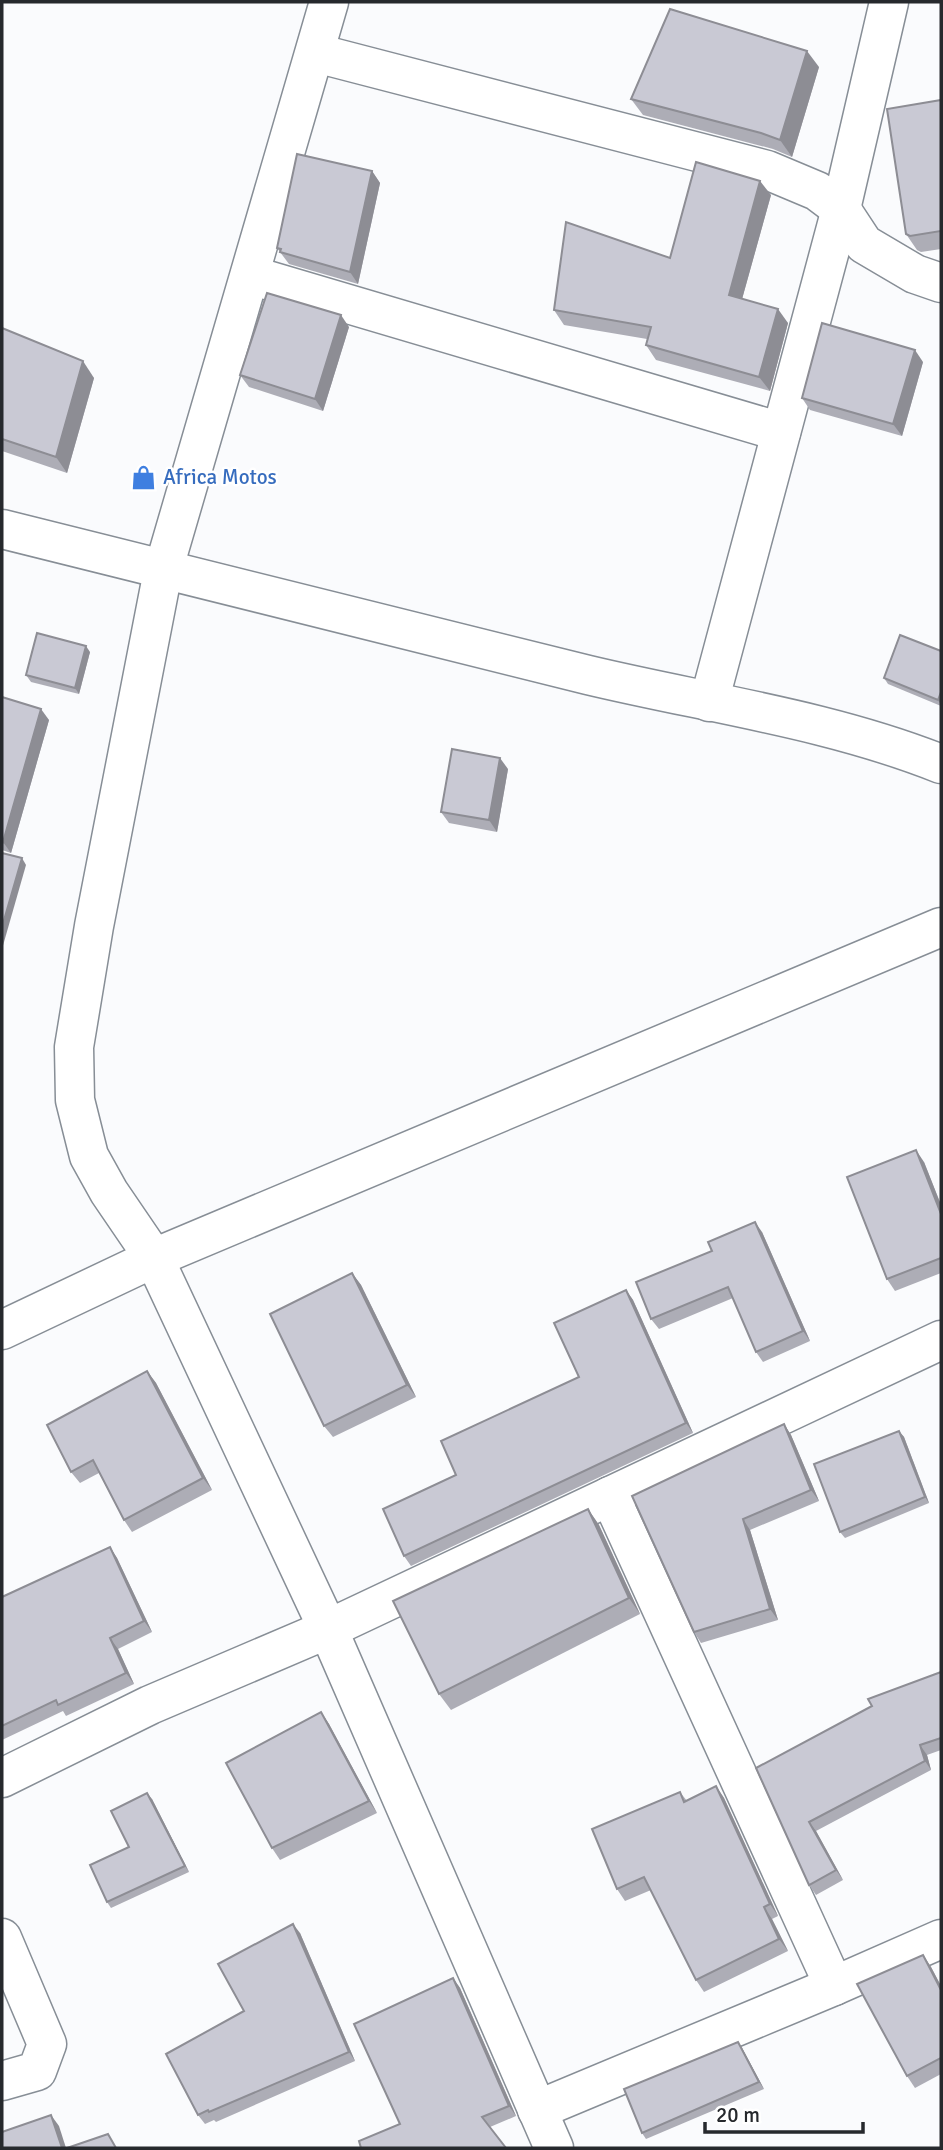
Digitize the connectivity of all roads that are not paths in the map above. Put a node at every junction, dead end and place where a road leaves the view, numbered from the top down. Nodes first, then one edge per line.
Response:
1 (329, 2) edge
2 (889, 2) edge
3 (316, 53) junction
4 (841, 209) junction
5 (250, 275) junction
6 (941, 283) edge
7 (781, 432) junction
8 (2, 529) edge
9 (163, 571) junction
10 (709, 702) junction
11 (941, 764) edge
12 (941, 927) edge
13 (154, 1258) junction
14 (2, 1329) edge
15 (941, 1340) edge
16 (610, 1496) junction
17 (328, 1629) junction
18 (2, 1778) edge
19 (2, 1938) edge
20 (941, 1939) edge
21 (834, 1986) junction
22 (2, 2081) edge
23 (537, 2110) junction
24 (554, 2148) edge

1 - 3 street
2 - 4 street
3 - 4 street
3 - 5 street
4 - 6 street
4 - 7 street
5 - 7 street
5 - 9 street
7 - 10 street
8 - 9 street
9 - 10 street
9 - 13 street
10 - 11 street
12 - 13 street
13 - 14 street
13 - 17 street
15 - 16 street
16 - 17 street
16 - 21 street
17 - 18 street
17 - 23 street
19 - 22 street
20 - 21 street
21 - 23 street
23 - 24 street

